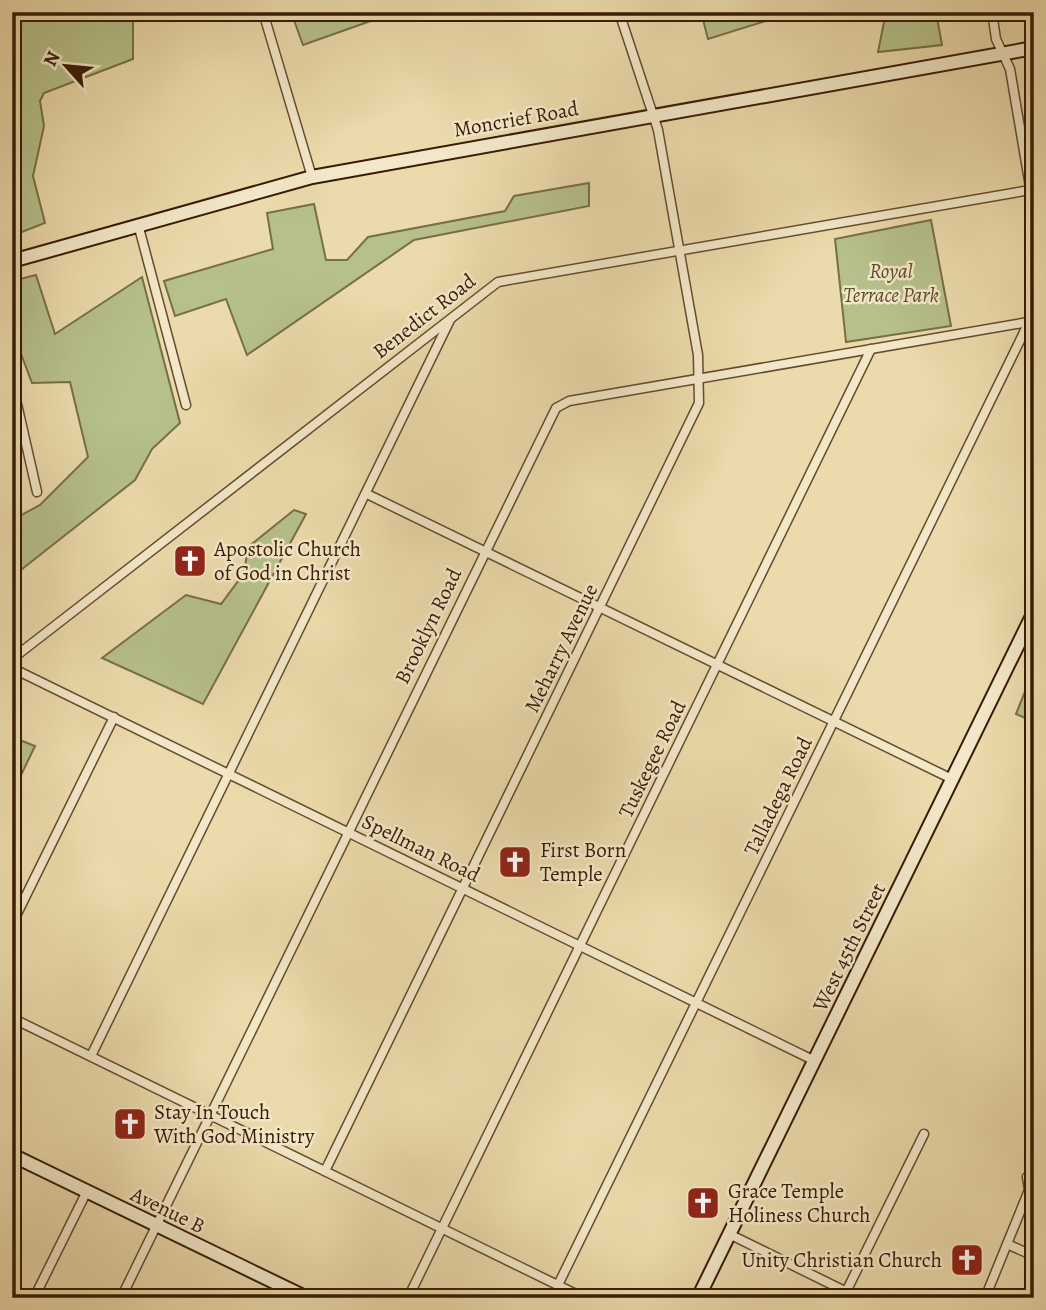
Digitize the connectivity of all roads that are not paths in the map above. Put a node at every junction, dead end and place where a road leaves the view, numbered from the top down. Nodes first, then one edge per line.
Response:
1 (263, 12) edge
2 (619, 12) edge
3 (992, 12) edge
4 (1034, 48) edge
5 (1003, 54) junction
6 (652, 115) junction
7 (312, 177) junction
8 (1030, 190) junction
9 (1034, 210) edge
10 (138, 224) junction
11 (680, 251) junction
12 (12, 261) edge
13 (452, 317) junction
14 (1031, 322) edge
15 (871, 349) junction
16 (701, 378) junction
17 (12, 382) edge
18 (186, 405) dead end
19 (37, 492) dead end
20 (367, 494) junction
21 (484, 550) junction
22 (601, 608) junction
23 (1034, 612) edge
24 (12, 659) edge
25 (718, 664) junction
26 (12, 668) edge
27 (114, 718) junction
28 (834, 721) junction
29 (230, 775) junction
30 (953, 779) junction
31 (347, 832) junction
32 (463, 888) junction
33 (12, 924) edge
34 (580, 946) junction
35 (697, 1002) junction
36 (12, 1018) edge
37 (92, 1056) junction
38 (815, 1061) junction
39 (209, 1115) junction
40 (924, 1134) dead end
41 (12, 1155) edge
42 (325, 1171) junction
43 (1027, 1177) dead end
44 (87, 1191) junction
45 (156, 1225) junction
46 (441, 1228) junction
47 (729, 1234) junction
48 (1007, 1244) junction
49 (1034, 1256) edge
50 (558, 1285) junction
51 (845, 1295) edge
52 (34, 1298) edge
53 (121, 1298) edge
54 (307, 1298) edge
55 (408, 1298) edge
56 (584, 1298) edge
57 (698, 1298) edge
58 (859, 1298) edge
59 (985, 1298) edge

1 - 7 street
2 - 6 street, Meharry Avenue
3 - 5 street
4 - 5 main road, Moncrief Road
5 - 6 main road, Moncrief Road
5 - 8 street
6 - 7 main road, Moncrief Road
6 - 11 street, Meharry Avenue
7 - 10 main road, Moncrief Road
8 - 9 street
8 - 11 street, Benedict Road
10 - 12 main road, Moncrief Road
10 - 18 street
11 - 13 street, Benedict Road
11 - 16 street, Meharry Avenue
13 - 20 street
13 - 24 street, Benedict Road
14 - 15 street, Brooklyn Road
14 - 28 street, Talladega Road
15 - 16 street, Brooklyn Road
15 - 25 street, Tuskegee Road
16 - 21 street, Brooklyn Road
16 - 22 street, Meharry Avenue
17 - 19 street
20 - 21 street
20 - 29 street
21 - 22 street
21 - 31 street, Brooklyn Road
22 - 25 street
22 - 32 street, Meharry Avenue
23 - 30 main road, West 45th Street
25 - 28 street
25 - 34 street, Tuskegee Road
26 - 27 street, Spellman Road
27 - 29 street, Spellman Road
27 - 33 street
28 - 30 street
28 - 35 street, Talladega Road
29 - 31 street, Spellman Road
29 - 37 street
30 - 38 main road, West 45th Street
31 - 32 street, Spellman Road
31 - 39 street, Brooklyn Road
32 - 34 street, Spellman Road
32 - 42 street, Meharry Avenue
34 - 35 street, Spellman Road
34 - 46 street, Tuskegee Road
35 - 38 street, Spellman Road
35 - 50 street, Talladega Road
36 - 37 street
37 - 39 street
38 - 47 main road, West 45th Street
39 - 42 street
39 - 45 street, Brooklyn Road
40 - 51 street
41 - 44 main road, Avenue B
42 - 46 street
43 - 48 street
44 - 45 main road, Avenue B
44 - 52 street
45 - 53 street, Brooklyn Road
45 - 54 main road, Avenue B
46 - 50 street
46 - 55 street, Tuskegee Road
47 - 51 street
47 - 57 main road, West 45th Street
48 - 49 street
48 - 59 street
50 - 56 street
51 - 58 street

